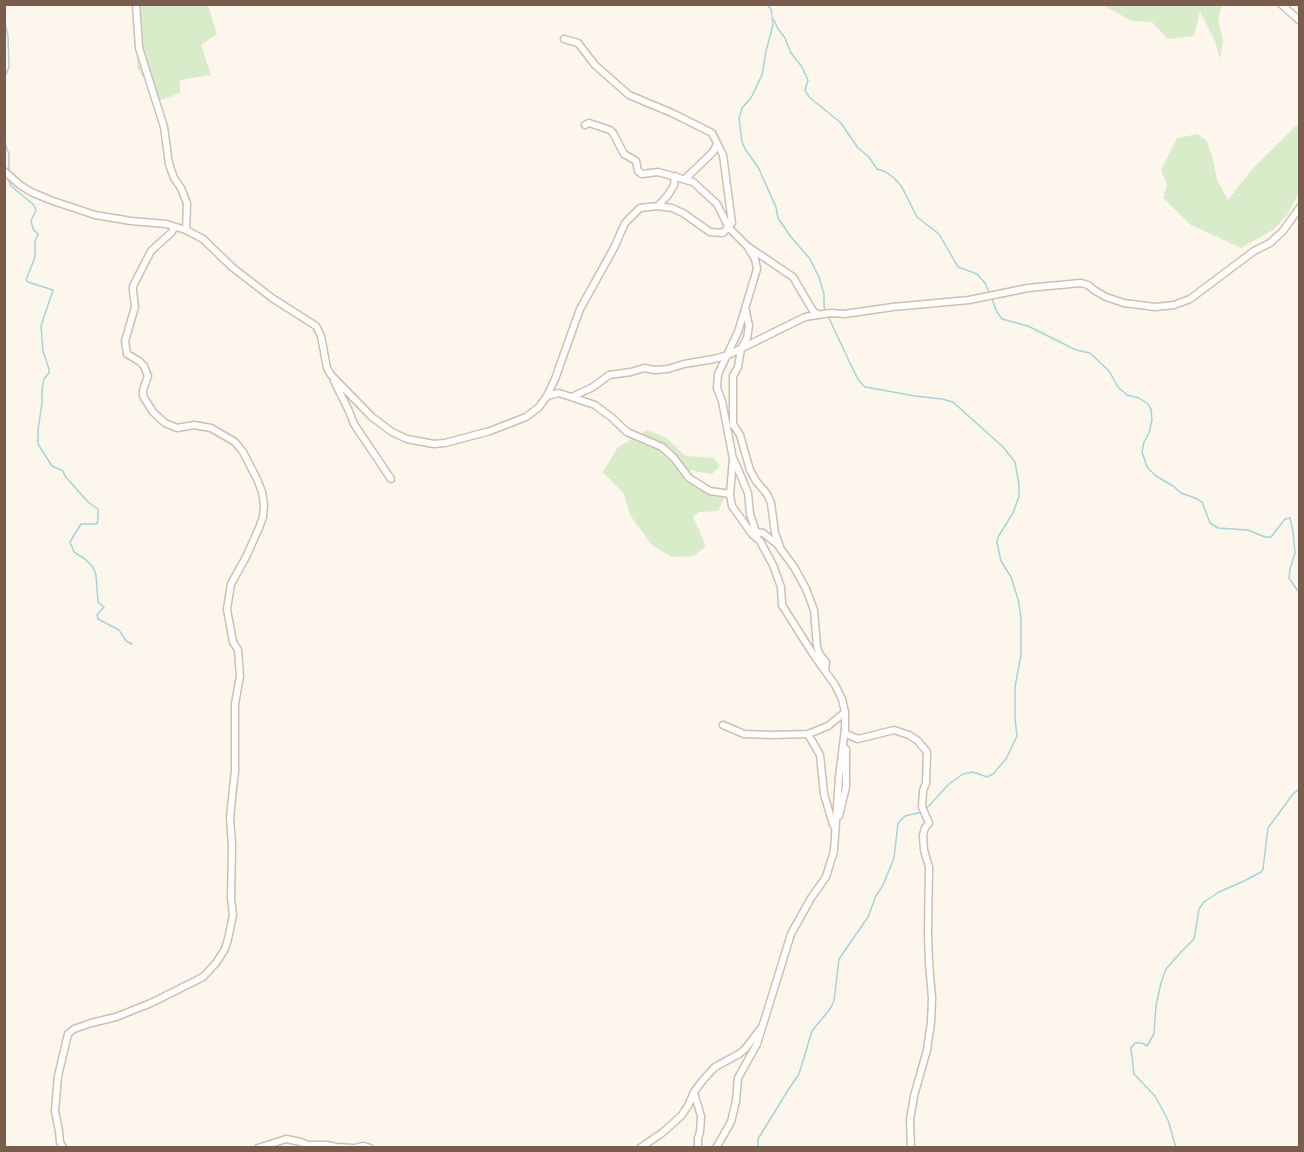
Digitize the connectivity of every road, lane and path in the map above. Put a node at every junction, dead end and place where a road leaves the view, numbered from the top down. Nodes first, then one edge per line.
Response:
1 (136, 4) edge
2 (1281, 4) edge
3 (1299, 21) edge
4 (564, 39) dead end
5 (585, 125) dead end
6 (717, 144) junction
7 (7, 173) edge
8 (675, 176) junction
9 (685, 179) junction
10 (658, 206) junction
11 (1299, 207) edge
12 (174, 227) junction
13 (729, 228) junction
14 (186, 230) junction
15 (747, 246) junction
16 (745, 308) junction
17 (824, 314) junction
18 (741, 349) junction
19 (728, 355) junction
20 (331, 375) junction
21 (547, 396) junction
22 (572, 397) junction
23 (733, 424) junction
24 (729, 438) junction
25 (733, 459) junction
26 (391, 480) dead end
27 (730, 494) junction
28 (756, 532) junction
29 (760, 541) junction
30 (780, 548) junction
31 (825, 672) junction
32 (845, 712) junction
33 (723, 725) dead end
34 (845, 732) junction
35 (808, 734) junction
36 (835, 828) junction
37 (763, 1025) junction
38 (694, 1092) junction
39 (63, 1148) edge
40 (258, 1148) edge
41 (354, 1148) edge
42 (370, 1148) edge
43 (640, 1148) edge
44 (698, 1148) edge
45 (716, 1148) edge
46 (911, 1148) edge

1 - 14 street
2 - 3 street
4 - 6 street
5 - 8 street
6 - 9 street
6 - 13 street
7 - 12 street
8 - 9 street
8 - 10 street
9 - 13 street
10 - 13 street
10 - 21 street
11 - 17 street
12 - 14 street
12 - 39 street
13 - 15 street
14 - 20 street
15 - 16 street
15 - 17 street
16 - 18 street
16 - 19 street
17 - 18 street
18 - 19 street
18 - 23 street
19 - 22 street
19 - 24 street
20 - 21 street
20 - 26 street
21 - 22 street
22 - 27 street
23 - 24 street
23 - 30 street
24 - 25 street
25 - 27 street
25 - 28 street
27 - 29 street
28 - 29 street
28 - 30 street
29 - 31 street
30 - 31 street
31 - 32 street
32 - 34 street
32 - 35 street
33 - 35 street
34 - 36 street
34 - 46 street
35 - 36 street
36 - 37 street
37 - 38 street
37 - 45 street
38 - 43 street
38 - 44 street
40 - 41 street
41 - 42 street

